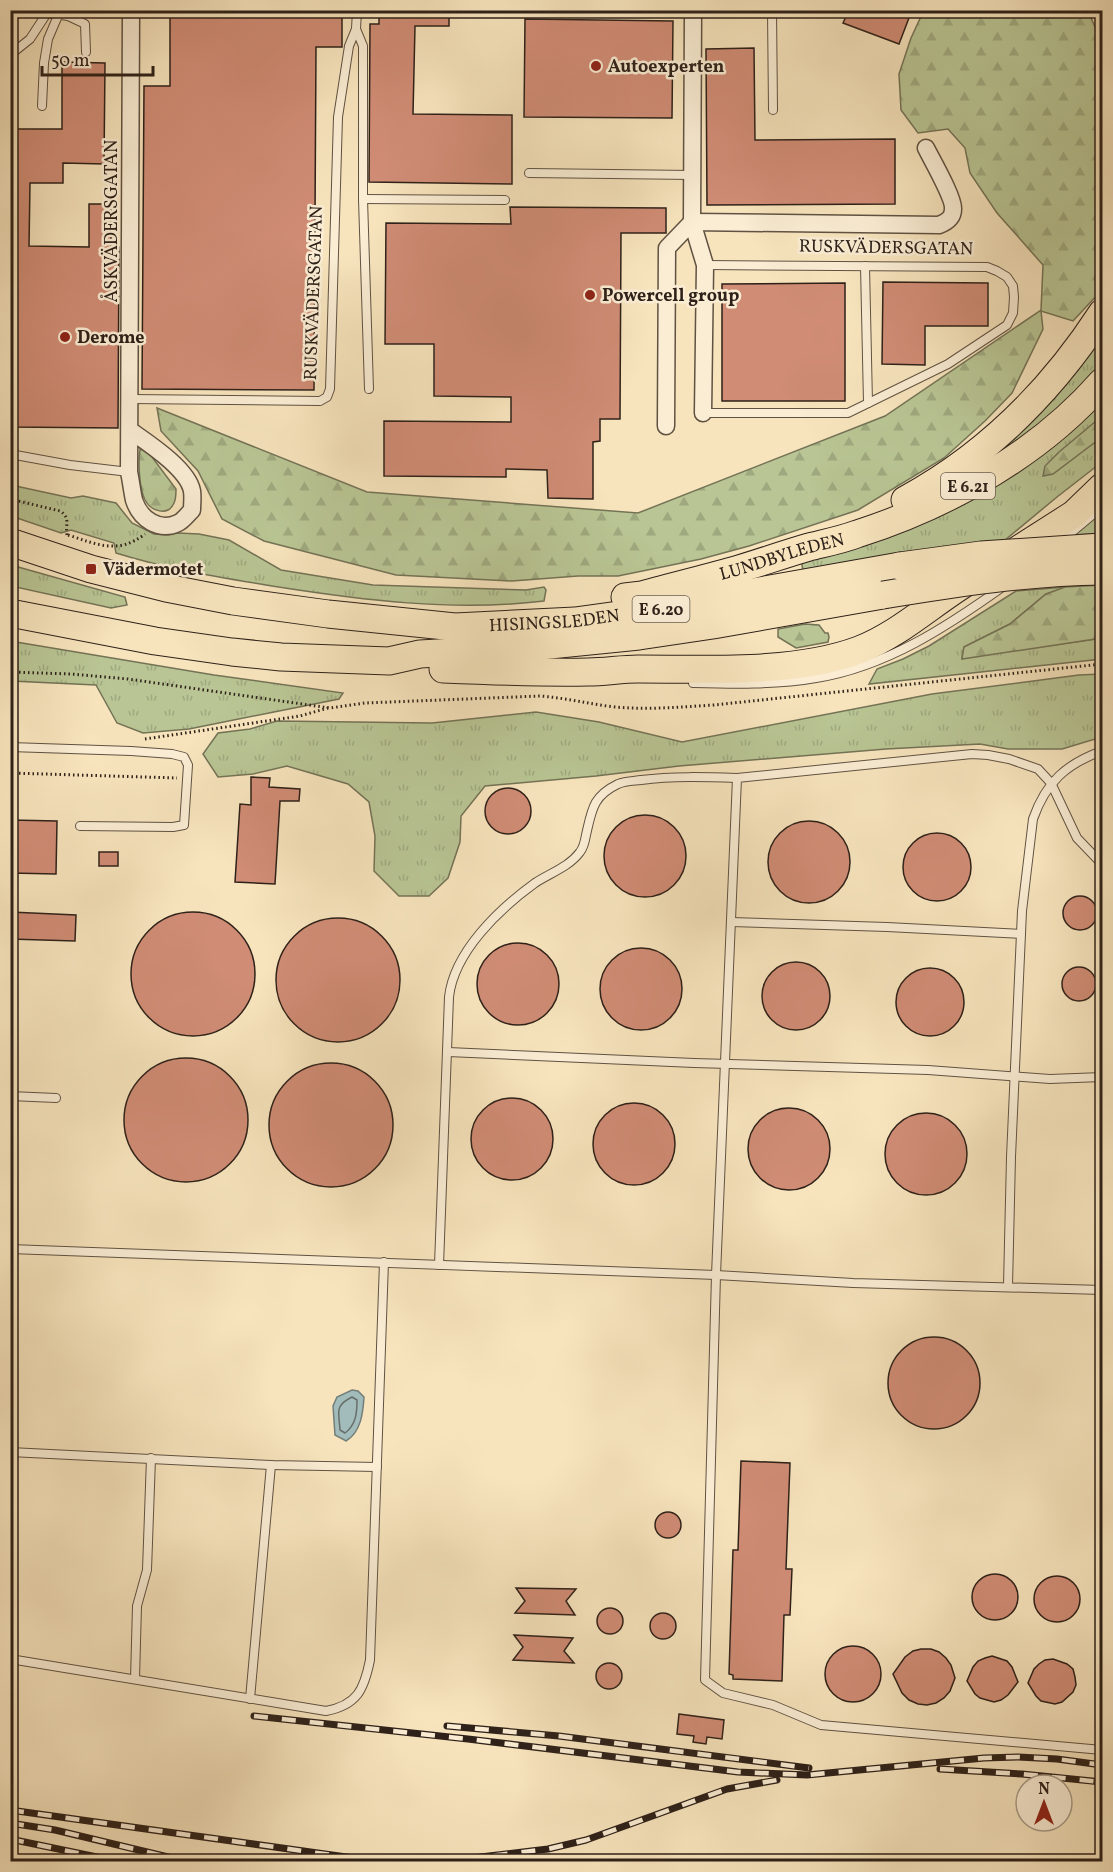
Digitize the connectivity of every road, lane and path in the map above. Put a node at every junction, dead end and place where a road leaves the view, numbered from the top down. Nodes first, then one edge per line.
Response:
1 (131, 10) edge
2 (357, 10) edge
3 (693, 10) edge
4 (772, 10) edge
5 (59, 13) edge
6 (356, 29) junction
7 (86, 52) dead end
8 (10, 55) edge
9 (42, 106) dead end
10 (773, 110) dead end
11 (926, 148) dead end
12 (529, 173) dead end
13 (692, 175) junction
14 (363, 199) junction
15 (505, 200) dead end
16 (692, 222) junction
17 (705, 265) junction
18 (865, 266) junction
19 (1102, 313) edge
20 (1102, 381) edge
21 (369, 389) dead end
22 (130, 399) junction
23 (868, 403) junction
24 (703, 413) joint
25 (666, 426) dead end
26 (130, 431) junction
27 (10, 454) edge
28 (129, 472) junction
29 (1102, 487) edge
30 (10, 499) edge
31 (1102, 508) edge
32 (152, 524) junction
33 (10, 542) edge
34 (809, 547) junction
35 (1102, 547) edge
36 (1102, 571) edge
37 (10, 613) edge
38 (419, 624) junction
39 (388, 661) junction
40 (687, 682) dead end
41 (330, 708) dead end
42 (10, 747) edge
43 (1102, 750) edge
44 (131, 752) junction
45 (10, 773) edge
46 (737, 778) junction
47 (187, 781) junction
48 (1051, 783) junction
49 (80, 826) dead end
50 (1102, 864) edge
51 (731, 922) junction
52 (1021, 934) junction
53 (448, 1052) junction
54 (726, 1064) junction
55 (1015, 1076) junction
56 (1102, 1077) edge
57 (10, 1096) edge
58 (56, 1098) dead end
59 (10, 1249) edge
60 (384, 1262) junction
61 (439, 1264) junction
62 (716, 1275) junction
63 (1008, 1286) junction
64 (1102, 1290) edge
65 (10, 1452) edge
66 (151, 1458) junction
67 (271, 1464) junction
68 (377, 1467) junction
69 (10, 1659) edge
70 (135, 1679) junction
71 (250, 1699) junction
72 (1102, 1750) edge

1 - 22 street, ÅSKVÄDERSGATAN
2 - 6 lane, RUSKVÄDERSGATAN
3 - 13 street, RUSKVÄDERSGATAN
4 - 10 lane
5 - 7 lane
5 - 8 lane
5 - 9 lane
6 - 14 lane, RUSKVÄDERSGATAN
6 - 22 lane, RUSKVÄDERSGATAN
11 - 16 street, RUSKVÄDERSGATAN
12 - 13 lane
13 - 16 street, RUSKVÄDERSGATAN
14 - 15 lane
14 - 21 lane, RUSKVÄDERSGATAN
16 - 17 street, RUSKVÄDERSGATAN
16 - 25 street
17 - 18 lane, RUSKVÄDERSGATAN
17 - 24 street, RUSKVÄDERSGATAN
18 - 23 lane
18 - 23 lane, RUSKVÄDERSGATAN
19 - 34 highway
20 - 34 highway, LUNDBYLEDEN / E 6.21
22 - 26 street, ÅSKVÄDERSGATAN
23 - 24 lane, RUSKVÄDERSGATAN
26 - 28 street, ÅSKVÄDERSGATAN
26 - 32 street
27 - 28 lane
28 - 32 street, ÅSKVÄDERSGATAN
29 - 39 highway
30 - 32 path
31 - 40 lane
33 - 38 highway, HISINGSLEDEN / E 6.20
34 - 38 highway, LUNDBYLEDEN / E 6.21
35 - 38 highway, HISINGSLEDEN / E 6.20, bridge
36 - 39 highway, HISINGSLEDEN / E 6.20, bridge
37 - 39 highway, HISINGSLEDEN / E 6.20
41 - 44 path
42 - 44 lane
43 - 48 lane
44 - 47 lane
45 - 47 path
46 - 48 lane
46 - 51 lane
46 - 53 lane
47 - 49 lane
48 - 50 lane
48 - 52 lane
51 - 52 lane
51 - 54 lane
52 - 55 lane
53 - 54 lane
53 - 61 lane
54 - 55 lane
54 - 62 lane
55 - 56 lane
55 - 63 lane
57 - 58 lane
59 - 60 lane
60 - 61 lane
60 - 68 lane
61 - 62 lane
62 - 63 lane
62 - 72 lane
63 - 64 lane
65 - 66 lane
66 - 67 lane
66 - 70 lane
67 - 68 lane
67 - 71 lane
68 - 71 lane
69 - 70 lane
70 - 71 lane

